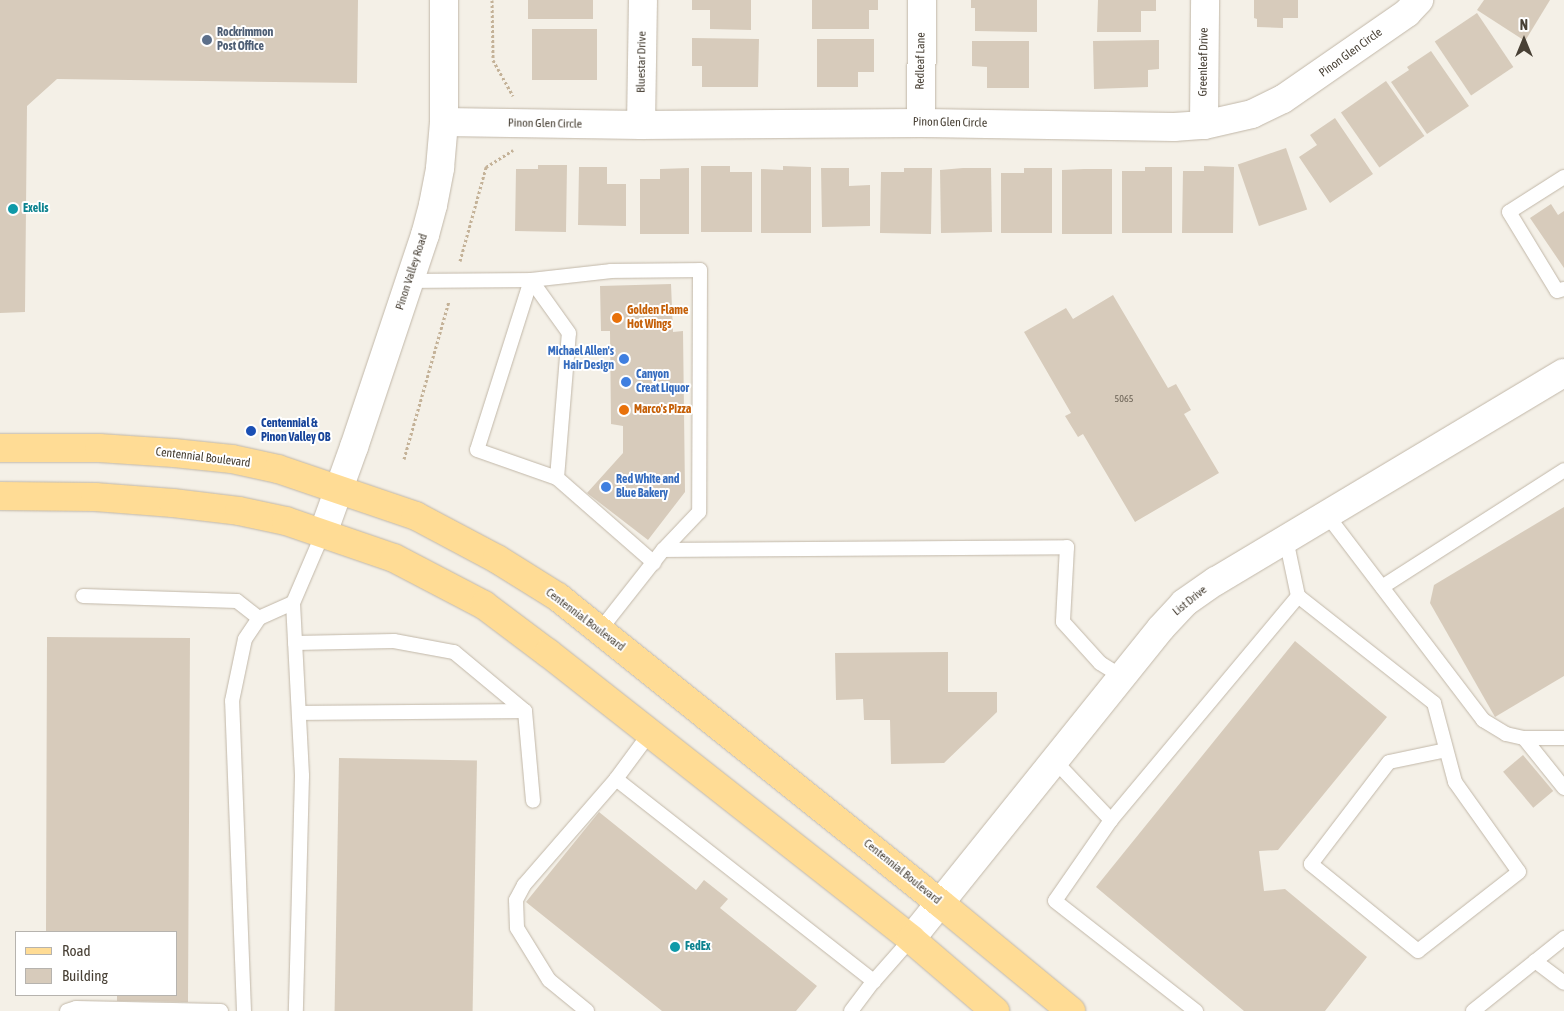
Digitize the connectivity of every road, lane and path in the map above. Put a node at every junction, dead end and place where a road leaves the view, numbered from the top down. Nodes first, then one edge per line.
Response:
1 (444, 0) edge
2 (642, 0) edge
3 (922, 0) edge
4 (1205, 0) edge
5 (1419, 0) edge
6 (444, 122) junction
7 (921, 123) junction
8 (641, 124) junction
9 (1204, 124) junction
10 (1564, 176) edge
11 (531, 280) junction
12 (410, 281) junction
13 (1564, 289) edge
14 (1564, 373) edge
15 (0, 448) edge
16 (1564, 470) edge
17 (557, 478) junction
18 (340, 489) junction
19 (0, 496) edge
20 (1327, 515) junction
21 (323, 533) junction
22 (1286, 539) junction
23 (664, 550) junction
24 (654, 563) junction
25 (1382, 587) junction
26 (83, 596) dead end
27 (1298, 596) junction
28 (293, 603) junction
29 (259, 618) junction
30 (600, 630) junction
31 (295, 643) junction
32 (1122, 676) junction
33 (524, 711) junction
34 (299, 713) junction
35 (650, 733) junction
36 (1524, 738) junction
37 (1564, 738) edge
38 (1446, 750) junction
39 (1054, 760) junction
40 (616, 779) junction
41 (1564, 788) edge
42 (533, 801) dead end
43 (1111, 820) junction
44 (940, 902) junction
45 (1564, 938) edge
46 (911, 939) junction
47 (1536, 961) junction
48 (874, 981) junction
49 (1564, 983) edge
50 (67, 1011) edge
51 (221, 1011) edge
52 (244, 1011) edge
53 (296, 1011) edge
54 (587, 1011) edge
55 (851, 1011) edge
56 (996, 1011) edge
57 (1071, 1011) edge
58 (1196, 1011) edge
59 (1474, 1011) edge

1 - 6 street, Pinon Valley Road
2 - 8 street, Bluestar Drive
3 - 7 street, Redleaf Lane
4 - 9 street, Greenleaf Drive
5 - 9 street, Pinon Glen Circle
6 - 8 street, Pinon Glen Circle
6 - 12 street, Pinon Valley Road
7 - 8 street, Pinon Glen Circle
7 - 9 street, Pinon Glen Circle
10 - 13 lane
11 - 12 lane
11 - 17 lane
11 - 17 lane
11 - 23 lane
12 - 18 street, Pinon Valley Road
14 - 20 street, List Drive
15 - 18 main road, Centennial Boulevard
16 - 25 lane
17 - 24 lane
18 - 21 street, Pinon Valley Road
18 - 30 main road, Centennial Boulevard
19 - 21 main road
20 - 22 street, List Drive
20 - 25 lane
21 - 28 lane
21 - 35 main road
22 - 27 lane
22 - 32 street, List Drive
23 - 24 lane
23 - 32 lane
24 - 30 lane
25 - 36 lane
26 - 29 lane
27 - 38 lane
27 - 43 lane
28 - 29 lane
28 - 31 lane
29 - 52 lane
30 - 44 main road, Centennial Boulevard
31 - 33 lane
31 - 34 lane
32 - 39 street, List Drive
33 - 34 lane
33 - 42 lane
34 - 53 lane
35 - 40 lane
35 - 46 main road
36 - 37 lane
36 - 41 lane
38 - 38 lane
39 - 43 lane
39 - 44 street, List Drive
40 - 48 lane
40 - 54 lane
43 - 58 lane
44 - 46 street, List Drive
44 - 57 main road, Centennial Boulevard
45 - 47 lane
46 - 48 lane
46 - 56 main road
47 - 49 lane
47 - 59 lane
48 - 55 lane
50 - 51 lane

